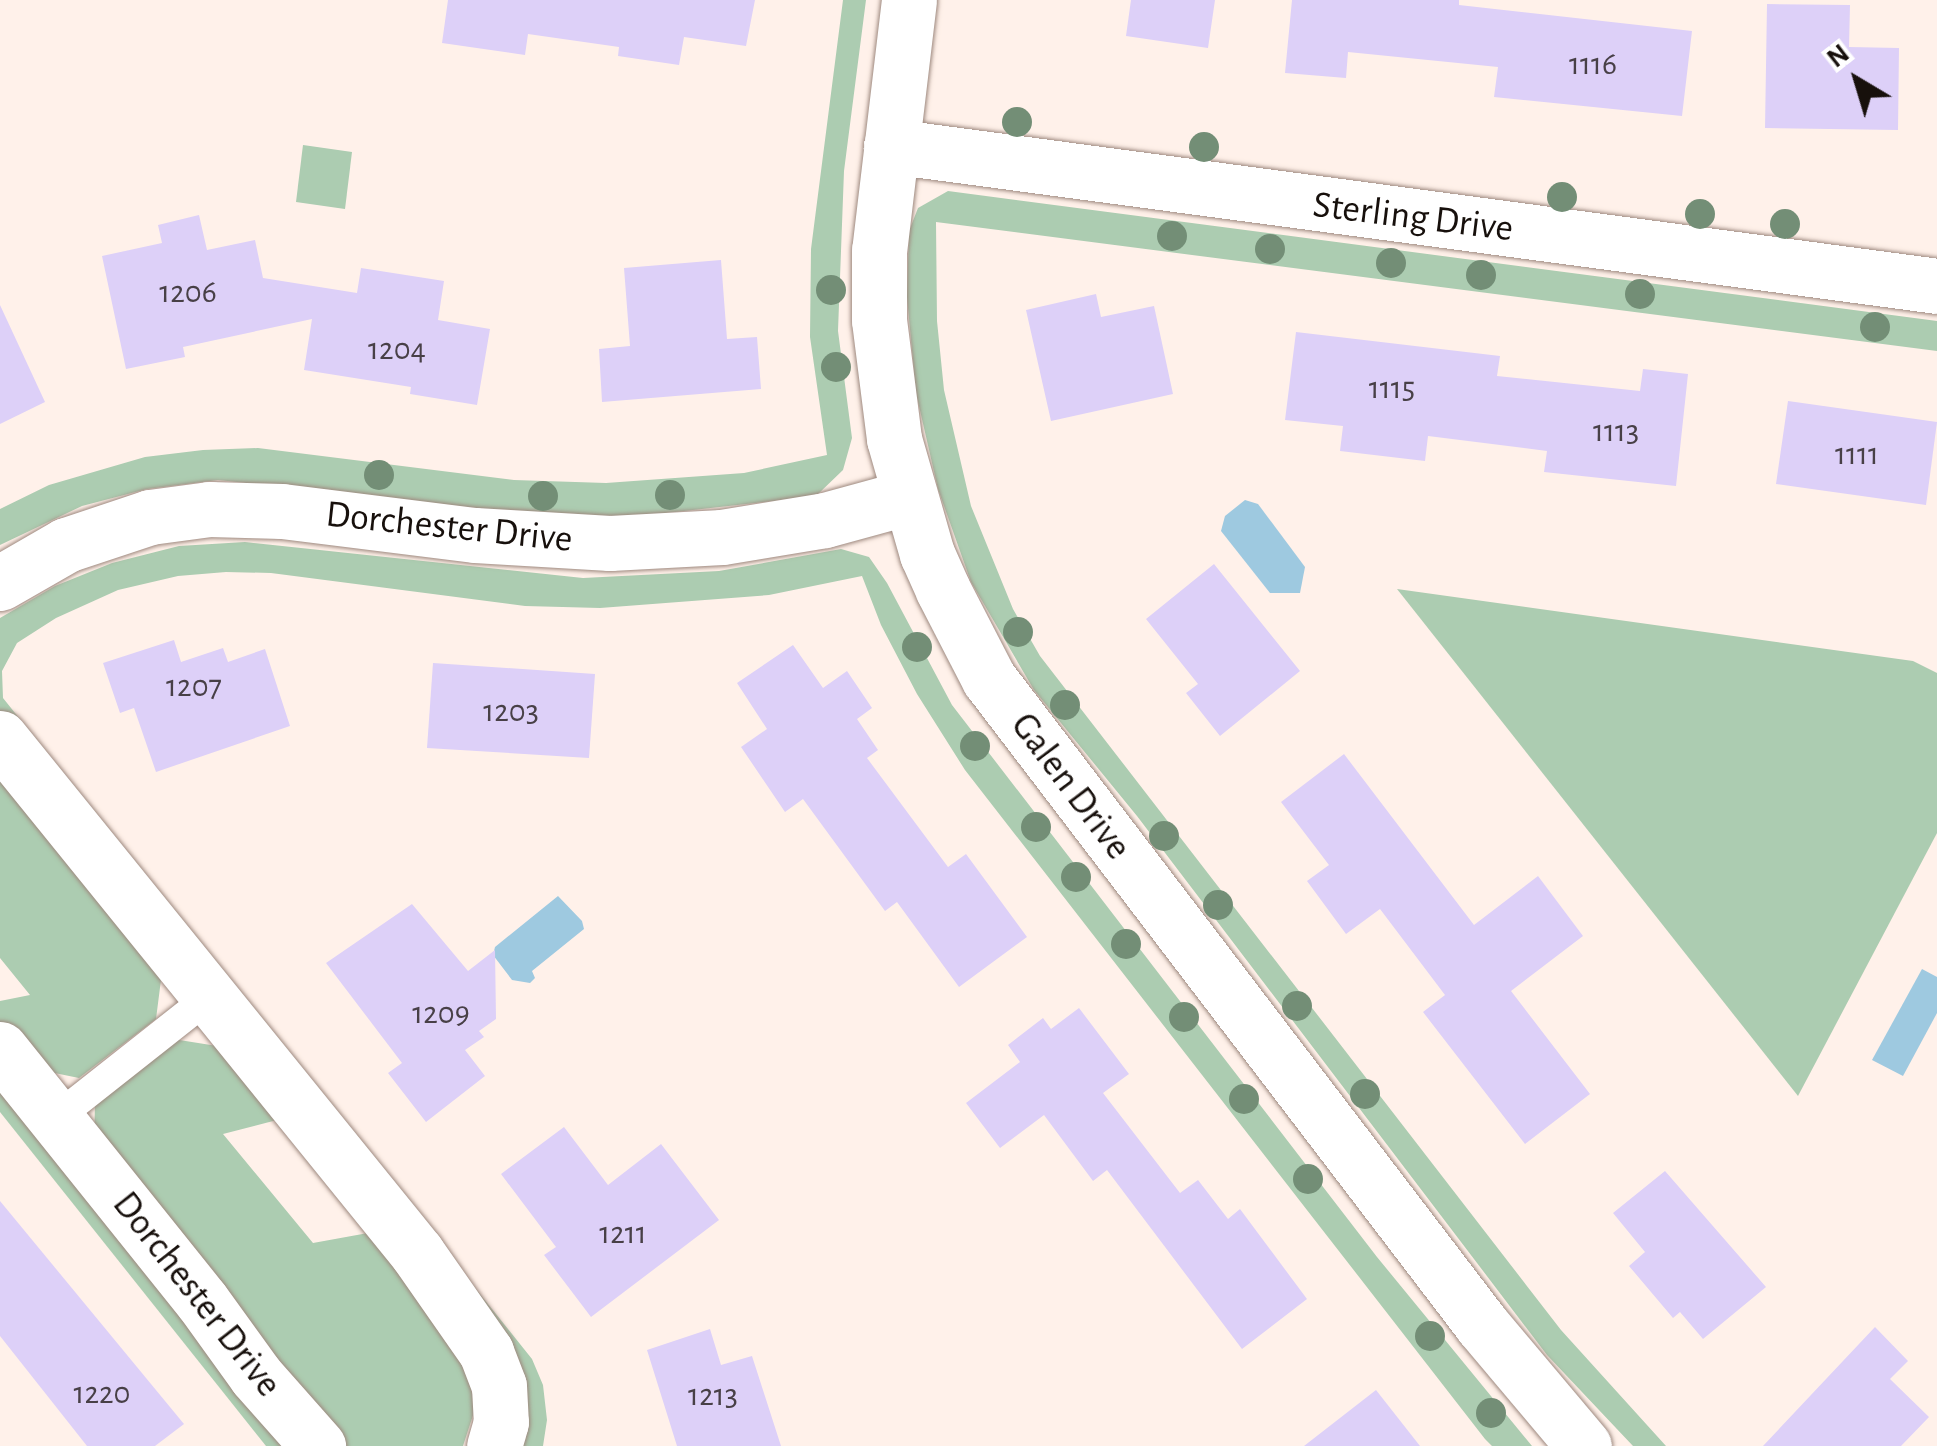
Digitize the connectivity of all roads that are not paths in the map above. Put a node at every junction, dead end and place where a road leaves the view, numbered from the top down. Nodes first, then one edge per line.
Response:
1 (909, 0) edge
2 (890, 146) junction
3 (1937, 286) edge
4 (909, 497) junction
5 (0, 583) edge
6 (0, 738) edge
7 (208, 998) junction
8 (0, 1048) edge
9 (56, 1118) junction
10 (318, 1446) edge
11 (494, 1446) edge
12 (1584, 1446) edge

1 - 2 street, Galen Drive
2 - 3 street, Sterling Drive
2 - 4 street, Galen Drive
4 - 5 street, Dorchester Drive
4 - 12 street, Galen Drive
6 - 7 street
7 - 9 lane
7 - 11 street
8 - 9 street, Dorchester Drive
9 - 10 street, Dorchester Drive

